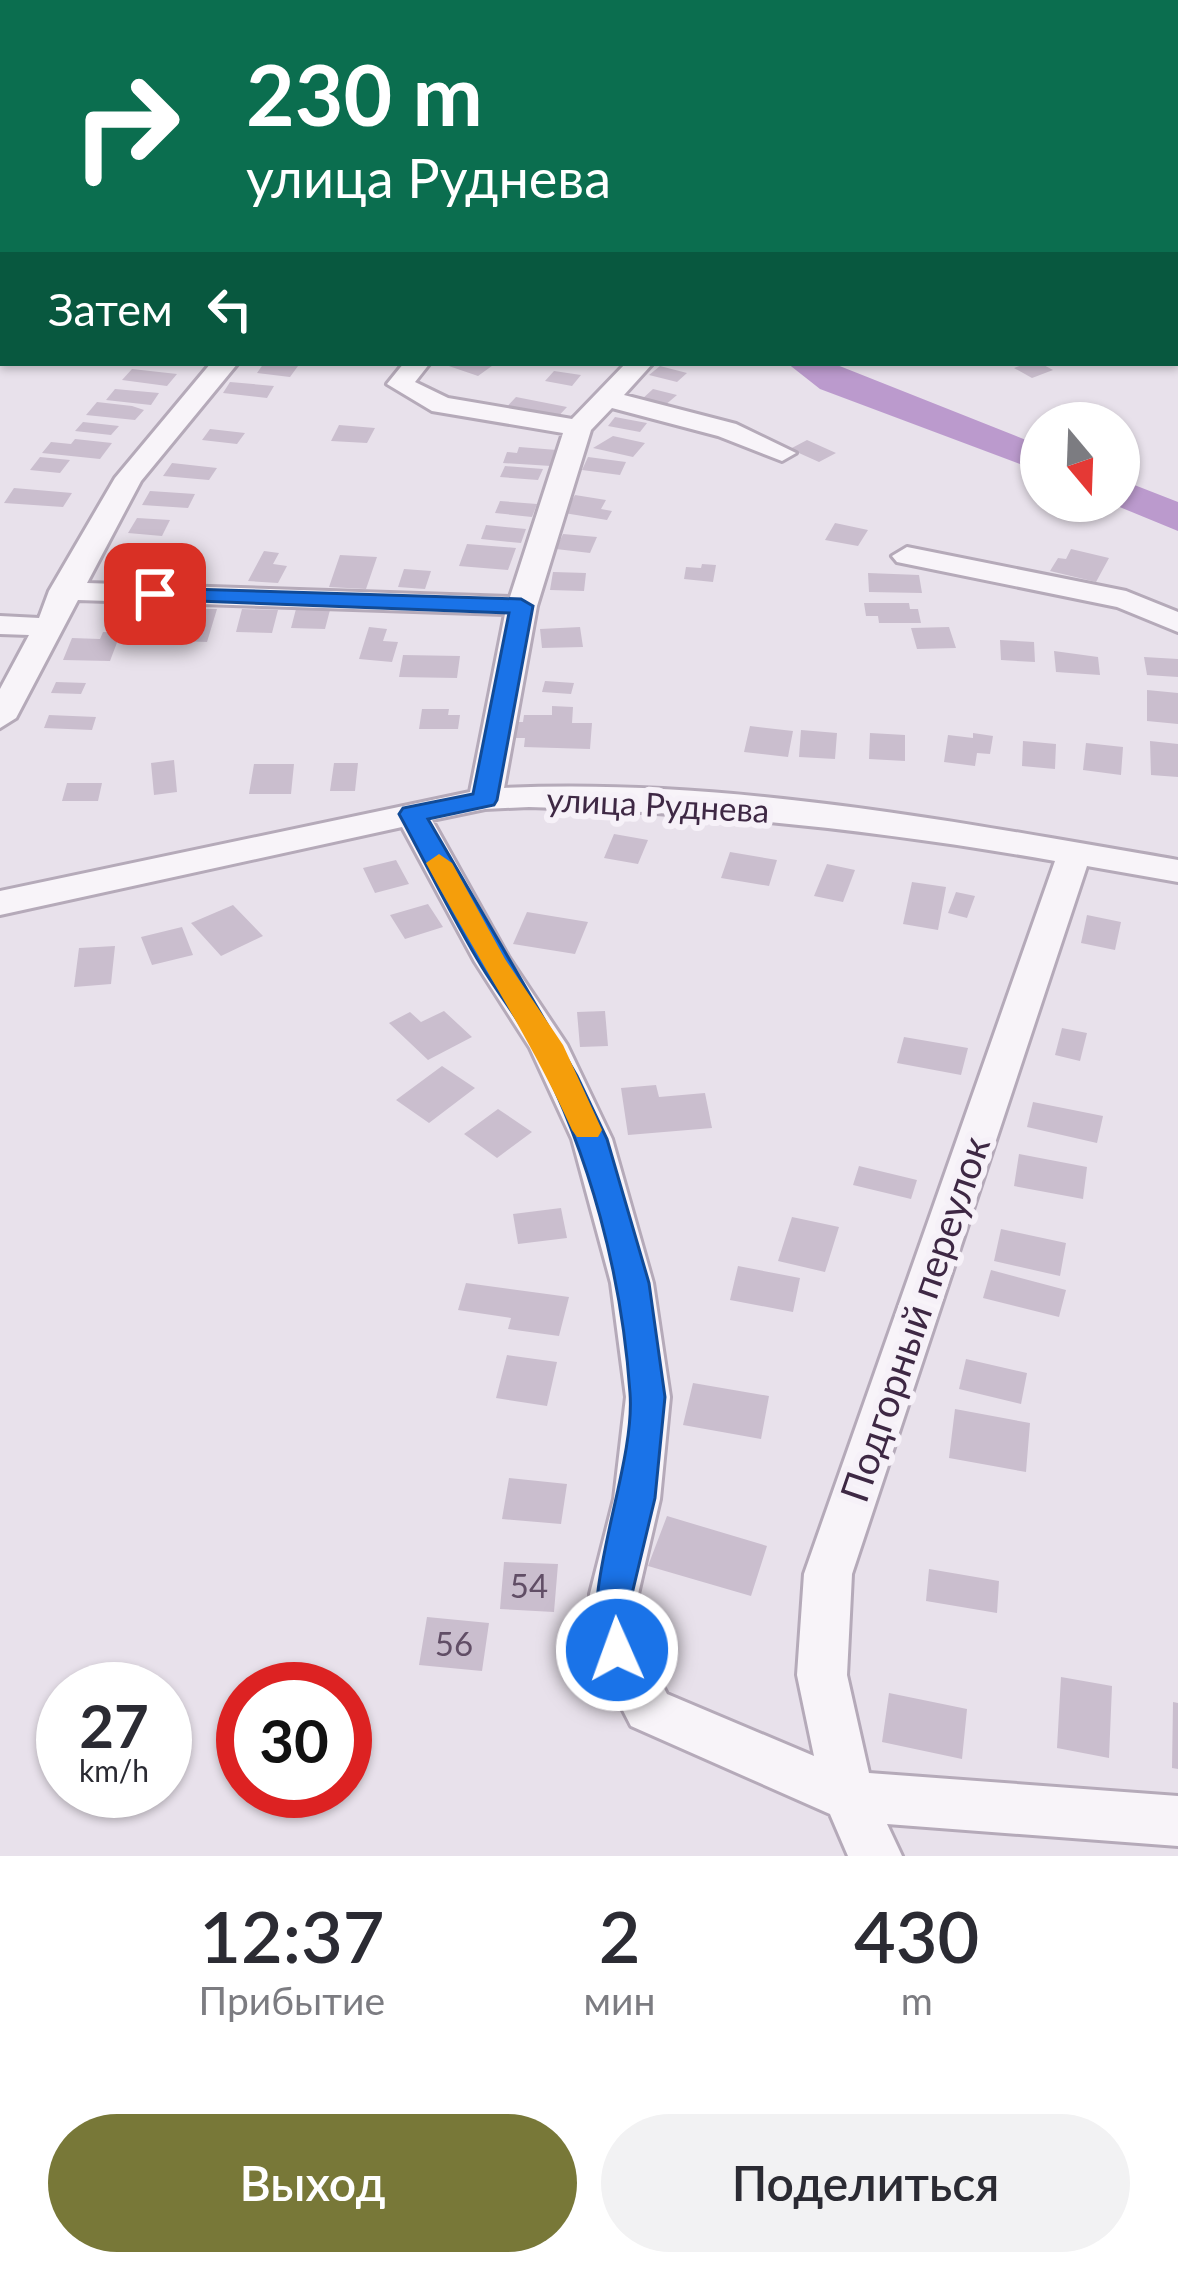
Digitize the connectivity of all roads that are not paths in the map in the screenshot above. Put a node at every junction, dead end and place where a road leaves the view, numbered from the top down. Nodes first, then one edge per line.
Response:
1 (222, 366) edge
2 (415, 366) edge
3 (637, 366) edge
4 (606, 398) junction
5 (578, 428) junction
6 (782, 453) dead end
7 (907, 556) dead end
8 (64, 591) junction
9 (521, 606) junction
10 (1178, 623) edge
11 (0, 625) edge
12 (48, 627) junction
13 (0, 718) edge
14 (484, 800) junction
15 (412, 814) junction
16 (1075, 852) junction
17 (1178, 871) edge
18 (0, 903) edge
19 (848, 1796) junction
20 (1178, 1822) edge
21 (874, 1856) edge

1 - 8 street
2 - 5 street
3 - 4 street
4 - 5 street
4 - 6 street
5 - 9 street
7 - 10 street
8 - 9 street
8 - 12 street
9 - 14 street
11 - 12 street
12 - 13 street
14 - 15 street, улица Руднева
14 - 16 street, улица Руднева
15 - 18 street, улица Руднева
15 - 19 street
16 - 17 street, улица Руднева
16 - 19 street, Подгорный переулок
19 - 20 street
19 - 21 street, Подгорный переулок

